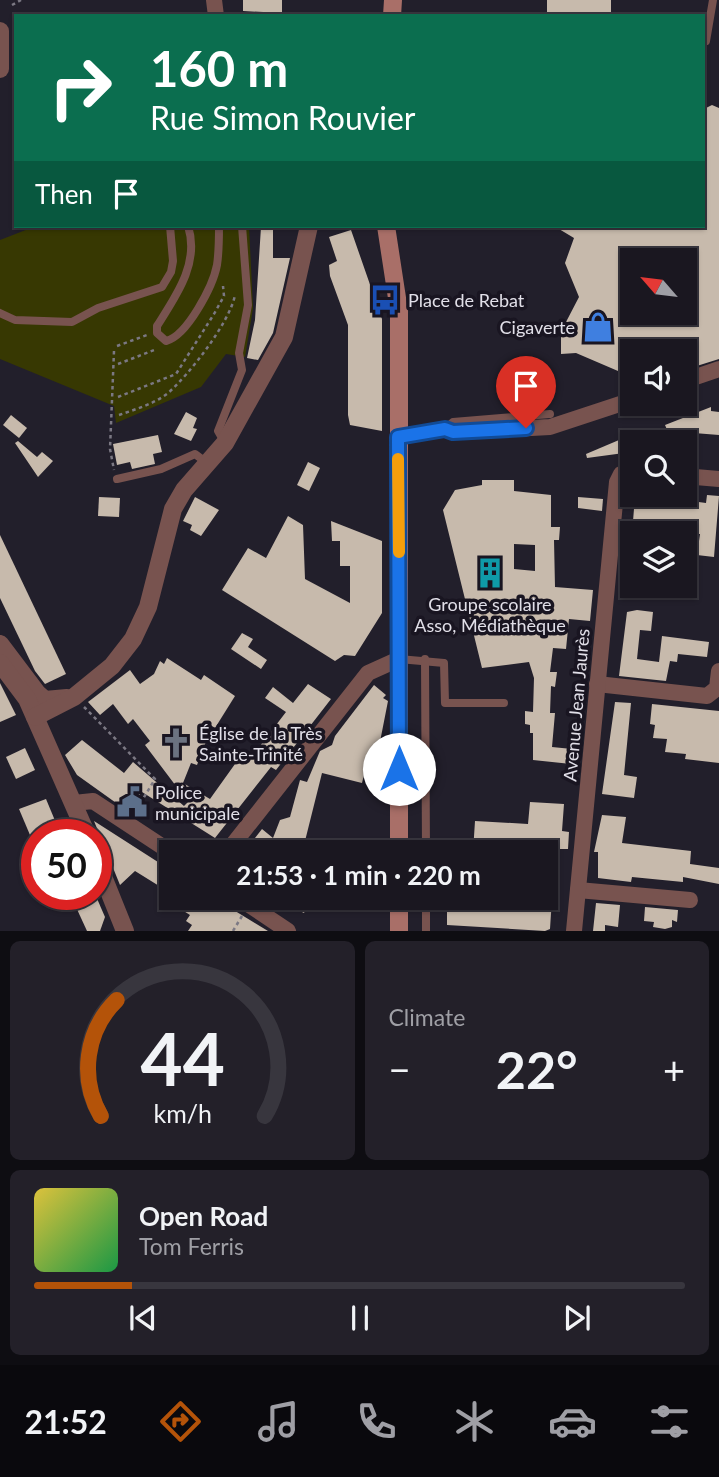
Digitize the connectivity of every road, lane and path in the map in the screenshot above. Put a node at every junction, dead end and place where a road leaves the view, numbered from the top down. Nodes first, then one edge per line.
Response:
1 (21, 0) edge
2 (713, 0) edge
3 (12, 5) dead end
4 (0, 31) edge
5 (706, 41) dead end
6 (0, 69) edge
7 (170, 228) edge
8 (188, 228) edge
9 (219, 228) edge
10 (242, 228) edge
11 (309, 228) edge
12 (386, 228) edge
13 (234, 284) dead end
14 (0, 313) edge
15 (156, 333) junction
16 (166, 341) junction
17 (117, 346) dead end
18 (114, 351) dead end
19 (118, 365) dead end
20 (719, 369) edge
21 (697, 377) edge
22 (620, 403) edge
23 (119, 415) dead end
24 (398, 437) junction
25 (225, 443) junction
26 (207, 463) junction
27 (620, 476) edge
28 (697, 477) edge
29 (117, 479) joint
30 (719, 479) edge
31 (0, 644) edge
32 (399, 659) junction
33 (425, 659) junction
34 (0, 663) edge
35 (718, 679) edge
36 (597, 684) junction
37 (74, 697) junction
38 (504, 703) dead end
39 (35, 717) junction
40 (74, 803) junction
41 (80, 819) edge
42 (128, 824) junction
43 (236, 840) edge
44 (399, 840) edge
45 (426, 840) edge
46 (159, 844) edge
47 (578, 890) junction
48 (112, 899) edge
49 (690, 900) dead end
50 (257, 910) edge
51 (399, 910) edge
52 (426, 910) edge
53 (125, 931) edge
54 (288, 931) edge
55 (399, 931) edge
56 (426, 931) edge
57 (574, 931) edge

1 - 3 path
2 - 5 lane
4 - 6 street
7 - 14 lane
8 - 15 lane
9 - 16 lane
10 - 25 lane
11 - 25 street
12 - 24 main road
13 - 23 path
15 - 16 lane
15 - 17 path
16 - 19 path
18 - 29 path
20 - 21 street
22 - 24 street
24 - 32 main road
25 - 26 street
26 - 29 lane
26 - 37 street
27 - 36 street, Avenue Jean Jaurès
28 - 30 street
31 - 37 street
32 - 33 lane
32 - 43 street
32 - 44 main road
33 - 38 lane
33 - 45 lane
34 - 39 street
35 - 36 street
36 - 47 street, Avenue Jean Jaurès
37 - 39 street
37 - 42 path
39 - 40 street
40 - 41 street
40 - 42 street
42 - 46 street
47 - 49 street
47 - 57 street, Avenue Jean Jaurès
48 - 53 street
50 - 54 street
51 - 55 main road
52 - 56 lane

